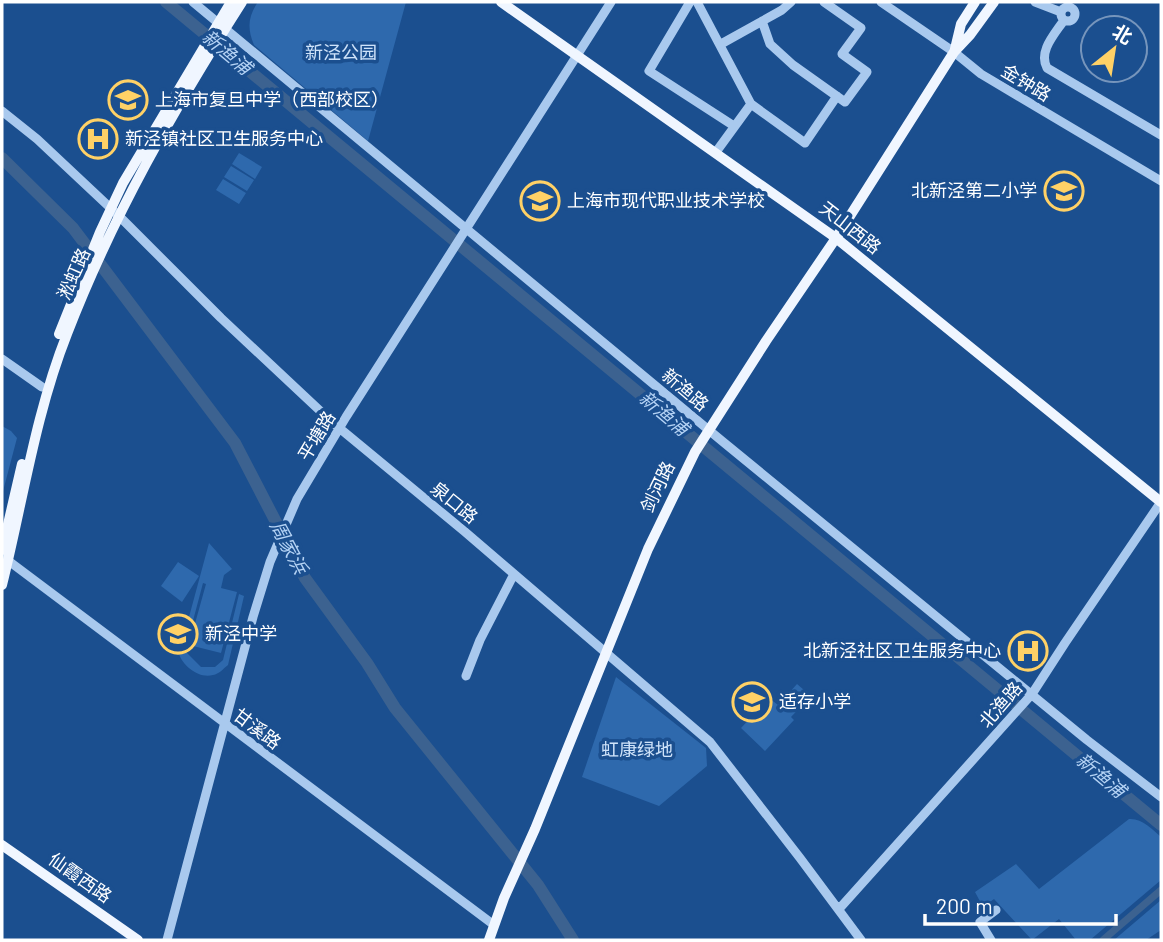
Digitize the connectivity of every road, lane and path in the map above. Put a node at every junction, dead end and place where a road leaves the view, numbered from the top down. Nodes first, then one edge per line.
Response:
1 (193, 2) edge
2 (231, 2) edge
3 (242, 2) edge
4 (501, 2) edge
5 (611, 2) edge
6 (690, 2) edge
7 (700, 2) edge
8 (824, 2) edge
9 (881, 2) edge
10 (975, 2) edge
11 (985, 2) edge
12 (993, 2) edge
13 (1035, 2) edge
14 (788, 3) edge
15 (1068, 10) edge
16 (762, 21) junction
17 (219, 30) junction
18 (721, 44) junction
19 (954, 52) junction
20 (578, 54) junction
21 (841, 99) junction
22 (751, 104) junction
23 (2, 111) edge
24 (734, 126) junction
25 (1161, 135) edge
26 (716, 152) junction
27 (1161, 181) edge
28 (115, 212) junction
29 (464, 232) junction
30 (836, 238) junction
31 (89, 274) junction
32 (2, 359) edge
33 (42, 387) junction
34 (340, 429) junction
35 (708, 429) junction
36 (1161, 502) edge
37 (4, 555) edge
38 (514, 575) junction
39 (2, 585) edge
40 (607, 652) junction
41 (466, 676) dead end
42 (1030, 698) junction
43 (225, 725) junction
44 (1161, 797) edge
45 (2, 845) edge
46 (839, 909) junction
47 (996, 910) dead end
48 (494, 925) junction
49 (138, 940) edge
50 (167, 940) edge
51 (489, 940) edge
52 (861, 940) edge
53 (991, 940) edge

1 - 17 street, 新渔路
2 - 17 main road, 淞虹路
3 - 17 main road, 淞虹路
4 - 20 main road, 天山西路
5 - 20 street, 平塘路
6 - 24 street
7 - 18 street
8 - 21 street
9 - 19 street, 金钟路
10 - 19 main road, 剑河路
11 - 19 main road
12 - 19 main road, 剑河路
13 - 15 street
14 - 16 street
15 - 25 street
16 - 18 street
16 - 21 street
17 - 28 main road, 淞虹路
17 - 29 street, 新渔路
18 - 22 street
19 - 27 street, 金钟路
19 - 30 main road, 剑河路
20 - 26 main road, 天山西路
20 - 29 street, 平塘路
21 - 22 street
22 - 24 street
23 - 28 street, 泉口路
24 - 26 street
26 - 30 main road, 天山西路
28 - 31 main road, 淞虹路
28 - 34 street, 泉口路
29 - 34 street, 平塘路
29 - 35 street, 新渔路
30 - 35 main road, 剑河路
30 - 36 main road, 天山西路
31 - 33 main road, 淞虹路
31 - 37 main road, 淞虹路
32 - 33 street
33 - 37 main road, 淞虹路
34 - 38 street, 泉口路
34 - 43 street, 平塘路
35 - 40 main road, 剑河路
35 - 42 street, 新渔路
36 - 42 street, 北渔路
37 - 39 main road, 淞虹路
37 - 43 street, 甘溪路
38 - 40 street, 泉口路
38 - 41 street
40 - 46 street, 泉口路
40 - 48 main road, 剑河路
42 - 44 street, 新渔路
42 - 46 street, 北渔路
43 - 48 street, 甘溪路
43 - 50 street, 平塘路
45 - 49 main road, 仙霞西路
46 - 52 street, 泉口路
47 - 53 street
48 - 51 main road, 剑河路

